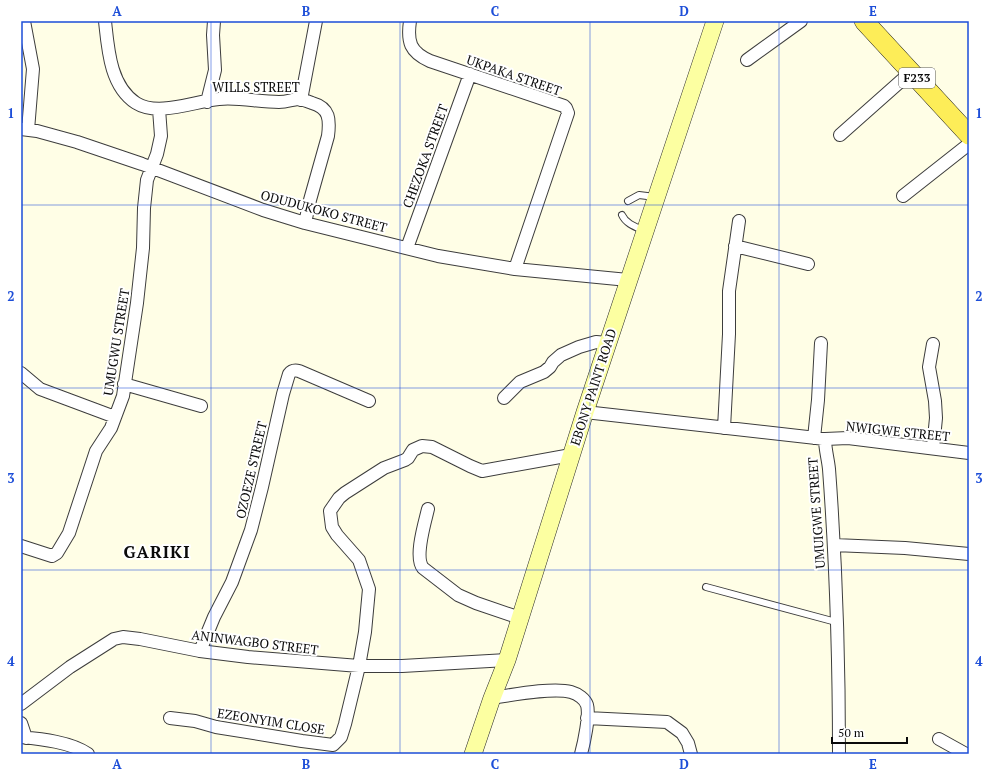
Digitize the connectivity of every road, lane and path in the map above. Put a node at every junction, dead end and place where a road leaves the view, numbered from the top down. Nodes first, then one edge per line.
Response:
1 (24, 21) edge
2 (105, 21) edge
3 (214, 21) edge
4 (316, 21) edge
5 (410, 21) edge
6 (715, 21) edge
7 (801, 21) edge
8 (864, 21) edge
9 (880, 21) edge
10 (747, 60) dead end
11 (911, 72) junction
12 (470, 74) junction
13 (301, 100) junction
14 (207, 102) junction
15 (159, 109) junction
16 (969, 118) edge
17 (25, 130) edge
18 (840, 135) dead end
19 (969, 135) edge
20 (969, 144) edge
21 (151, 168) junction
22 (903, 196) dead end
23 (656, 197) junction
24 (628, 201) dead end
25 (622, 216) dead end
26 (739, 221) dead end
27 (305, 223) junction
28 (645, 231) junction
29 (735, 246) junction
30 (407, 248) junction
31 (808, 264) dead end
32 (515, 269) junction
33 (628, 280) junction
34 (608, 343) junction
35 (820, 343) dead end
36 (933, 344) dead end
37 (21, 373) edge
38 (124, 384) junction
39 (504, 398) dead end
40 (369, 401) dead end
41 (201, 406) dead end
42 (585, 412) junction
43 (115, 417) junction
44 (724, 428) junction
45 (819, 438) junction
46 (933, 448) junction
47 (969, 453) edge
48 (571, 455) junction
49 (428, 508) dead end
50 (834, 545) junction
51 (21, 546) edge
52 (969, 554) edge
53 (706, 587) dead end
54 (520, 618) junction
55 (836, 622) junction
56 (200, 651) junction
57 (506, 660) junction
58 (359, 666) junction
59 (492, 698) junction
60 (21, 704) edge
61 (170, 718) dead end
62 (587, 718) junction
63 (21, 723) edge
64 (23, 737) edge
65 (939, 739) dead end
66 (88, 754) edge
67 (473, 754) edge
68 (582, 754) edge
69 (691, 754) edge
70 (838, 754) edge
71 (966, 754) edge

1 - 17 street
2 - 15 street, WILLS STREET
3 - 14 street
4 - 13 street
5 - 12 street, UKPAKA STREET
6 - 23 street, EBONY PAINT ROAD
7 - 10 street
8 - 11 main road, F233
9 - 16 main road, F233
11 - 18 street
11 - 19 main road, F233
12 - 30 street, CHEZOKA STREET
12 - 32 street, UKPAKA STREET
13 - 14 street, WILLS STREET
13 - 27 street, WILLS STREET
14 - 15 street, WILLS STREET
15 - 21 street, UMUGWU STREET
17 - 21 street, ODUDUKOKO STREET
20 - 22 street
21 - 27 street, ODUDUKOKO STREET
21 - 38 street, UMUGWU STREET
23 - 24 lane
23 - 28 street, EBONY PAINT ROAD
25 - 28 lane
26 - 29 street
27 - 30 street, ODUDUKOKO STREET
28 - 33 street, EBONY PAINT ROAD
29 - 31 street
29 - 44 street
30 - 32 street, ODUDUKOKO STREET
32 - 33 street, ODUDUKOKO STREET
33 - 34 street, EBONY PAINT ROAD
34 - 39 street
34 - 42 street, EBONY PAINT ROAD
35 - 45 street
36 - 46 street
37 - 43 street
38 - 41 street
38 - 43 street, UMUGWU STREET
40 - 56 street, OZOEZE STREET
42 - 44 street, UMUIGWE STREET
42 - 48 street, EBONY PAINT ROAD
43 - 51 street, UMUGWU STREET
44 - 45 street, UMUIGWE STREET
45 - 46 street, NWIGWE STREET
45 - 50 street, UMUIGWE STREET
46 - 47 street, NWIGWE STREET
48 - 54 street, EBONY PAINT ROAD
48 - 58 street
49 - 54 street
50 - 52 street
50 - 55 street, UMUIGWE STREET
53 - 55 lane
54 - 57 street, EBONY PAINT ROAD
55 - 70 street, UMUIGWE STREET
56 - 58 street, ANINWAGBO STREET
56 - 60 street, ANINWAGBO STREET
57 - 58 street, ANINWAGBO STREET
57 - 59 street, EBONY PAINT ROAD
58 - 61 street, EZEONYIM CLOSE
59 - 62 street
59 - 67 street, EBONY PAINT ROAD
62 - 68 street
62 - 69 street
63 - 64 street
64 - 66 street
65 - 71 street

